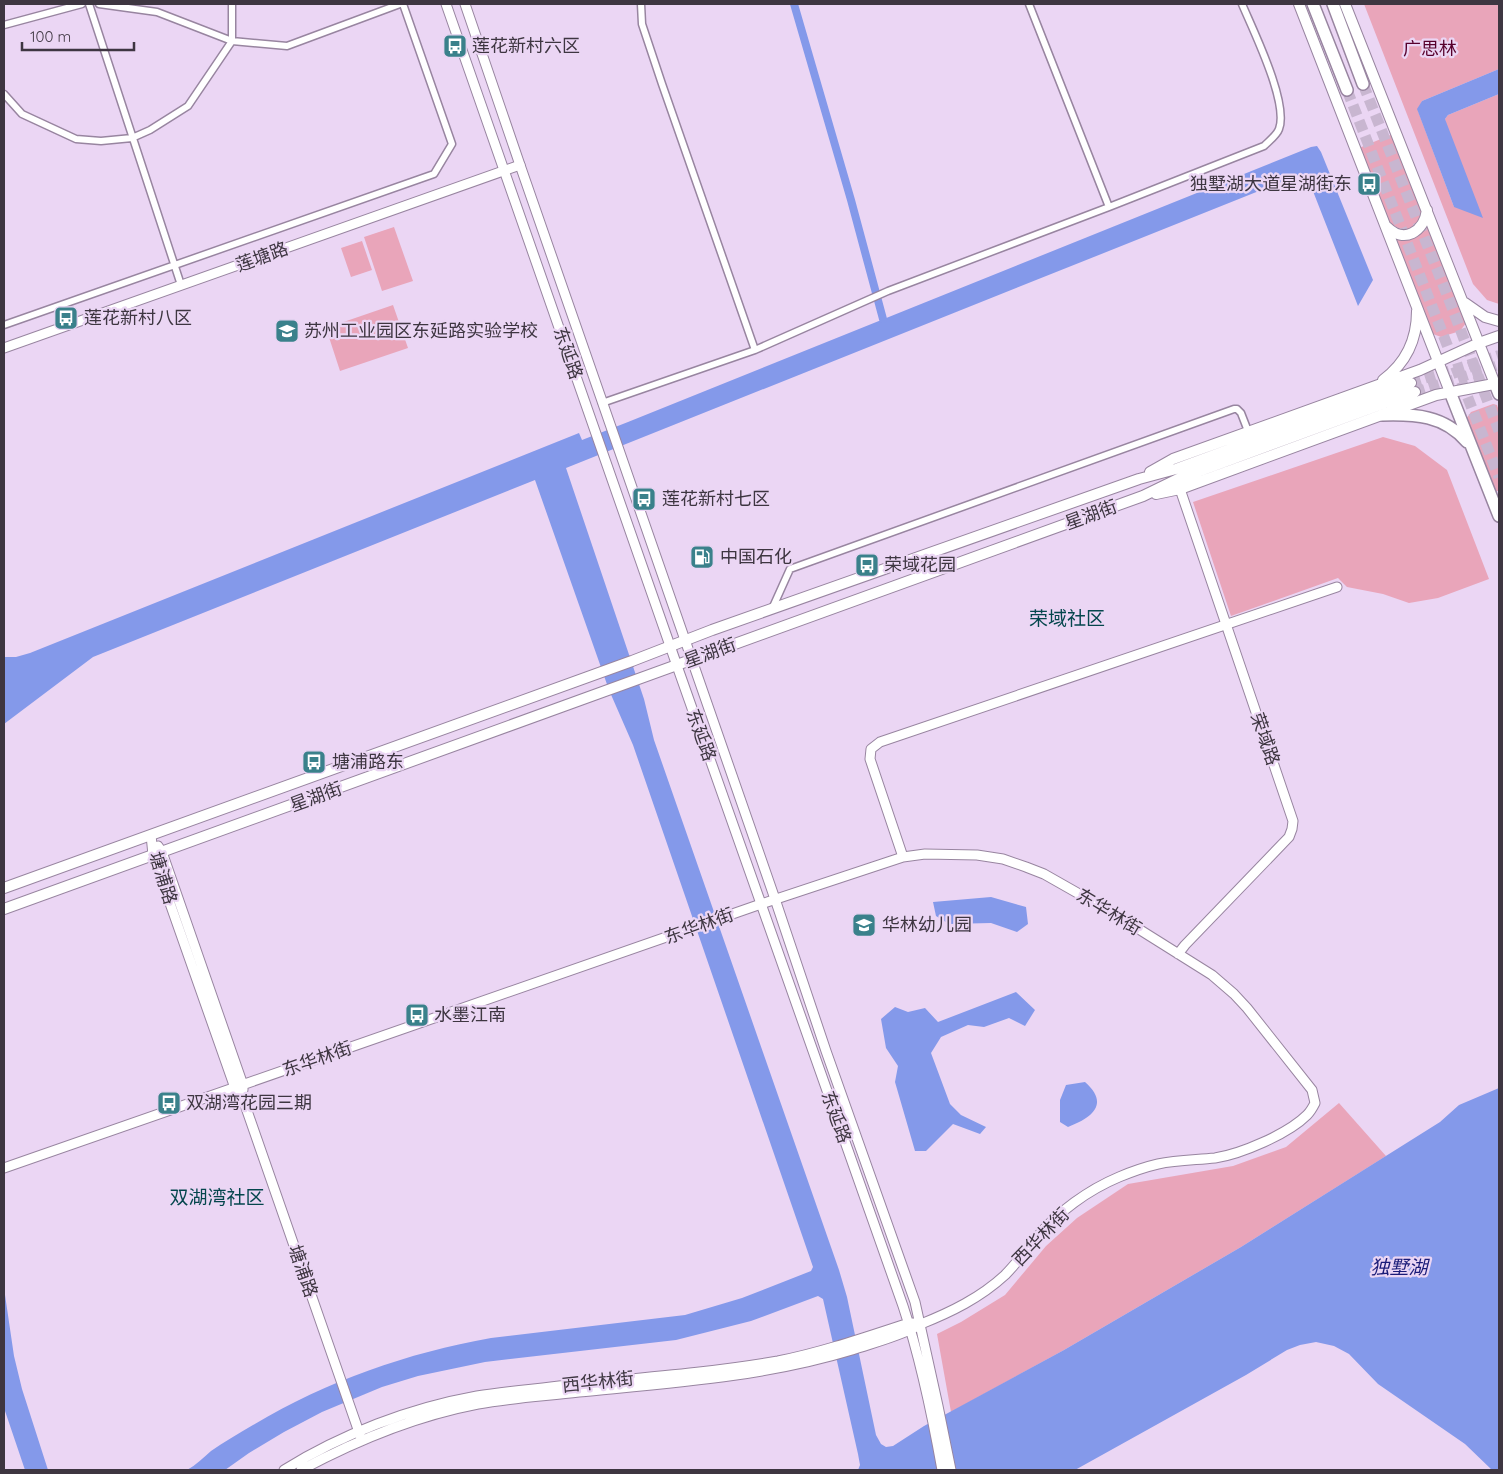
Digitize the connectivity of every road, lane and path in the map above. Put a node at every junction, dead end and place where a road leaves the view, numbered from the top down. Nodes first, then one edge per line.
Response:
1 (82, 4) edge
2 (88, 4) edge
3 (100, 4) edge
4 (232, 4) edge
5 (402, 4) edge
6 (446, 4) edge
7 (465, 4) edge
8 (642, 4) edge
9 (1029, 4) edge
10 (1242, 4) edge
11 (1299, 4) edge
12 (1313, 4) edge
13 (1333, 4) edge
14 (1346, 4) edge
15 (4, 25) edge
16 (232, 41) junction
17 (1363, 84) tunnel mouth
18 (1347, 90) tunnel mouth
19 (4, 94) edge
20 (132, 138) junction
21 (520, 165) junction
22 (504, 170) junction
23 (1109, 207) junction
24 (1427, 210) junction
25 (1386, 226) junction
26 (174, 265) junction
27 (180, 285) junction
28 (1461, 298) junction
29 (1417, 305) junction
30 (1499, 321) edge
31 (4, 325) edge
32 (1499, 336) edge
33 (1479, 343) junction
34 (4, 348) edge
35 (755, 350) junction
36 (1438, 361) junction
37 (1376, 386) junction
38 (1498, 387) edge
39 (1450, 392) junction
40 (602, 403) junction
41 (1382, 415) junction
42 (1248, 431) junction
43 (1472, 448) junction
44 (1139, 479) junction
45 (1180, 489) junction
46 (1143, 496) junction
47 (1499, 516) edge
48 (1337, 586) dead end
49 (772, 609) junction
50 (1225, 624) junction
51 (684, 640) junction
52 (669, 646) junction
53 (692, 660) junction
54 (676, 666) junction
55 (151, 835) junction
56 (157, 854) junction
57 (903, 857) junction
58 (4, 888) edge
59 (775, 899) junction
60 (760, 904) junction
61 (4, 909) edge
62 (1178, 954) junction
63 (239, 1086) junction
64 (1307, 1115) joint
65 (4, 1168) edge
66 (920, 1324) junction
67 (910, 1326) junction
68 (935, 1408) junction
69 (360, 1436) junction
70 (284, 1470) edge
71 (301, 1470) edge
72 (942, 1470) edge
73 (950, 1470) edge

1 - 15 street
2 - 20 street
3 - 16 street
4 - 16 street
5 - 16 street
5 - 26 street
6 - 22 street, 东延路
7 - 21 street, 东延路
8 - 35 street
9 - 23 street
10 - 23 street
11 - 25 main road
12 - 18 highway
13 - 17 highway
14 - 24 main road
16 - 20 street
19 - 20 street
20 - 26 street
21 - 22 street, 莲塘路
21 - 40 street, 东延路
22 - 27 street, 莲塘路
22 - 52 street, 东延路
23 - 35 street
24 - 25 main road
24 - 28 main road
25 - 29 main road
26 - 27 street
26 - 31 street
27 - 34 street, 莲塘路
28 - 30 main road
28 - 33 main road
29 - 36 main road
29 - 37 main road
32 - 33 main road
33 - 36 main road
33 - 38 main road
35 - 40 street
36 - 37 main road
36 - 39 main road
37 - 42 main road
38 - 39 main road
39 - 41 main road
39 - 43 highway
40 - 51 street, 东延路
41 - 43 highway
41 - 45 main road
42 - 44 main road
42 - 49 street
43 - 47 highway
44 - 46 main road, 星湖街
44 - 49 main road, 星湖街
45 - 46 main road
45 - 50 street, 荣域路
46 - 53 main road, 星湖街
48 - 50 street
49 - 51 main road, 星湖街
50 - 57 street
50 - 62 street, 荣域路
51 - 52 main road, 星湖街
51 - 53 street, 东延路
52 - 54 street, 东延路
52 - 55 main road, 星湖街
53 - 54 main road, 星湖街
53 - 59 street, 东延路
54 - 56 main road, 星湖街
54 - 60 street, 东延路
55 - 56 street, 塘浦路
55 - 58 main road, 星湖街
56 - 61 main road, 星湖街
56 - 63 street, 塘浦路
57 - 59 street, 东华林街
57 - 62 street, 东华林街
59 - 60 street, 东华林街
59 - 66 street, 东延路
60 - 63 street, 东华林街
60 - 67 street, 东延路
62 - 64 street, 东华林街
63 - 65 street, 东华林街
63 - 69 street, 塘浦路
64 - 66 street, 西华林街
66 - 67 street, 西华林街
66 - 68 street, 东延路
67 - 68 street, 东延路
67 - 69 street, 西华林街
68 - 72 street, 东延路
68 - 73 street, 东延路
69 - 70 street, 西华林街
69 - 71 street, 西华林街

